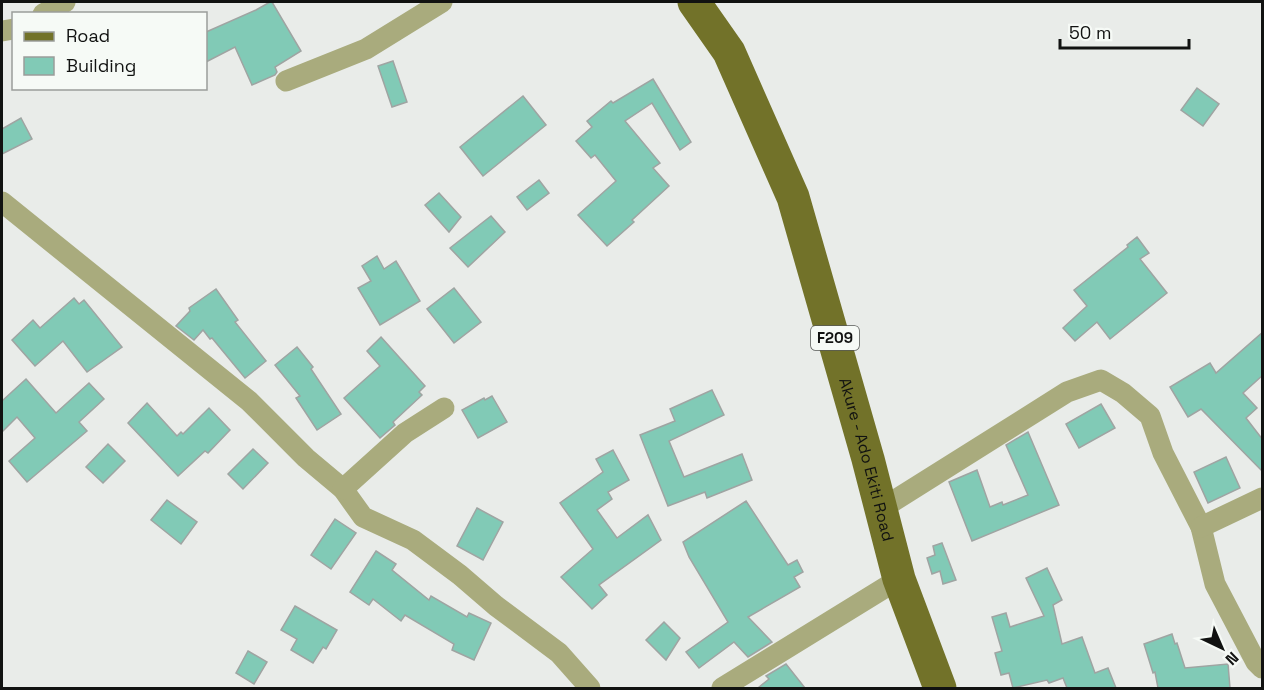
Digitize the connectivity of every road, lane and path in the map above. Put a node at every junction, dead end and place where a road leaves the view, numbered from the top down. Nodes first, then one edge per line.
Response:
1 (65, 2) edge
2 (442, 2) edge
3 (694, 2) edge
4 (47, 12) edge
5 (286, 81) dead end
6 (2, 202) edge
7 (444, 408) dead end
8 (343, 489) junction
9 (1263, 498) edge
10 (881, 509) junction
11 (1201, 527) junction
12 (899, 579) junction
13 (1263, 668) edge
14 (590, 688) edge
15 (722, 688) edge
16 (940, 688) edge

1 - 4 street
2 - 5 street
3 - 10 main road, Akure - Ado Ekiti Road / F209
6 - 8 street
7 - 8 street
8 - 14 street
9 - 11 street
10 - 11 street
10 - 12 main road, Akure - Ado Ekiti Road / F209
11 - 13 street
12 - 15 street
12 - 16 main road, Akure - Ado Ekiti Road / F209

